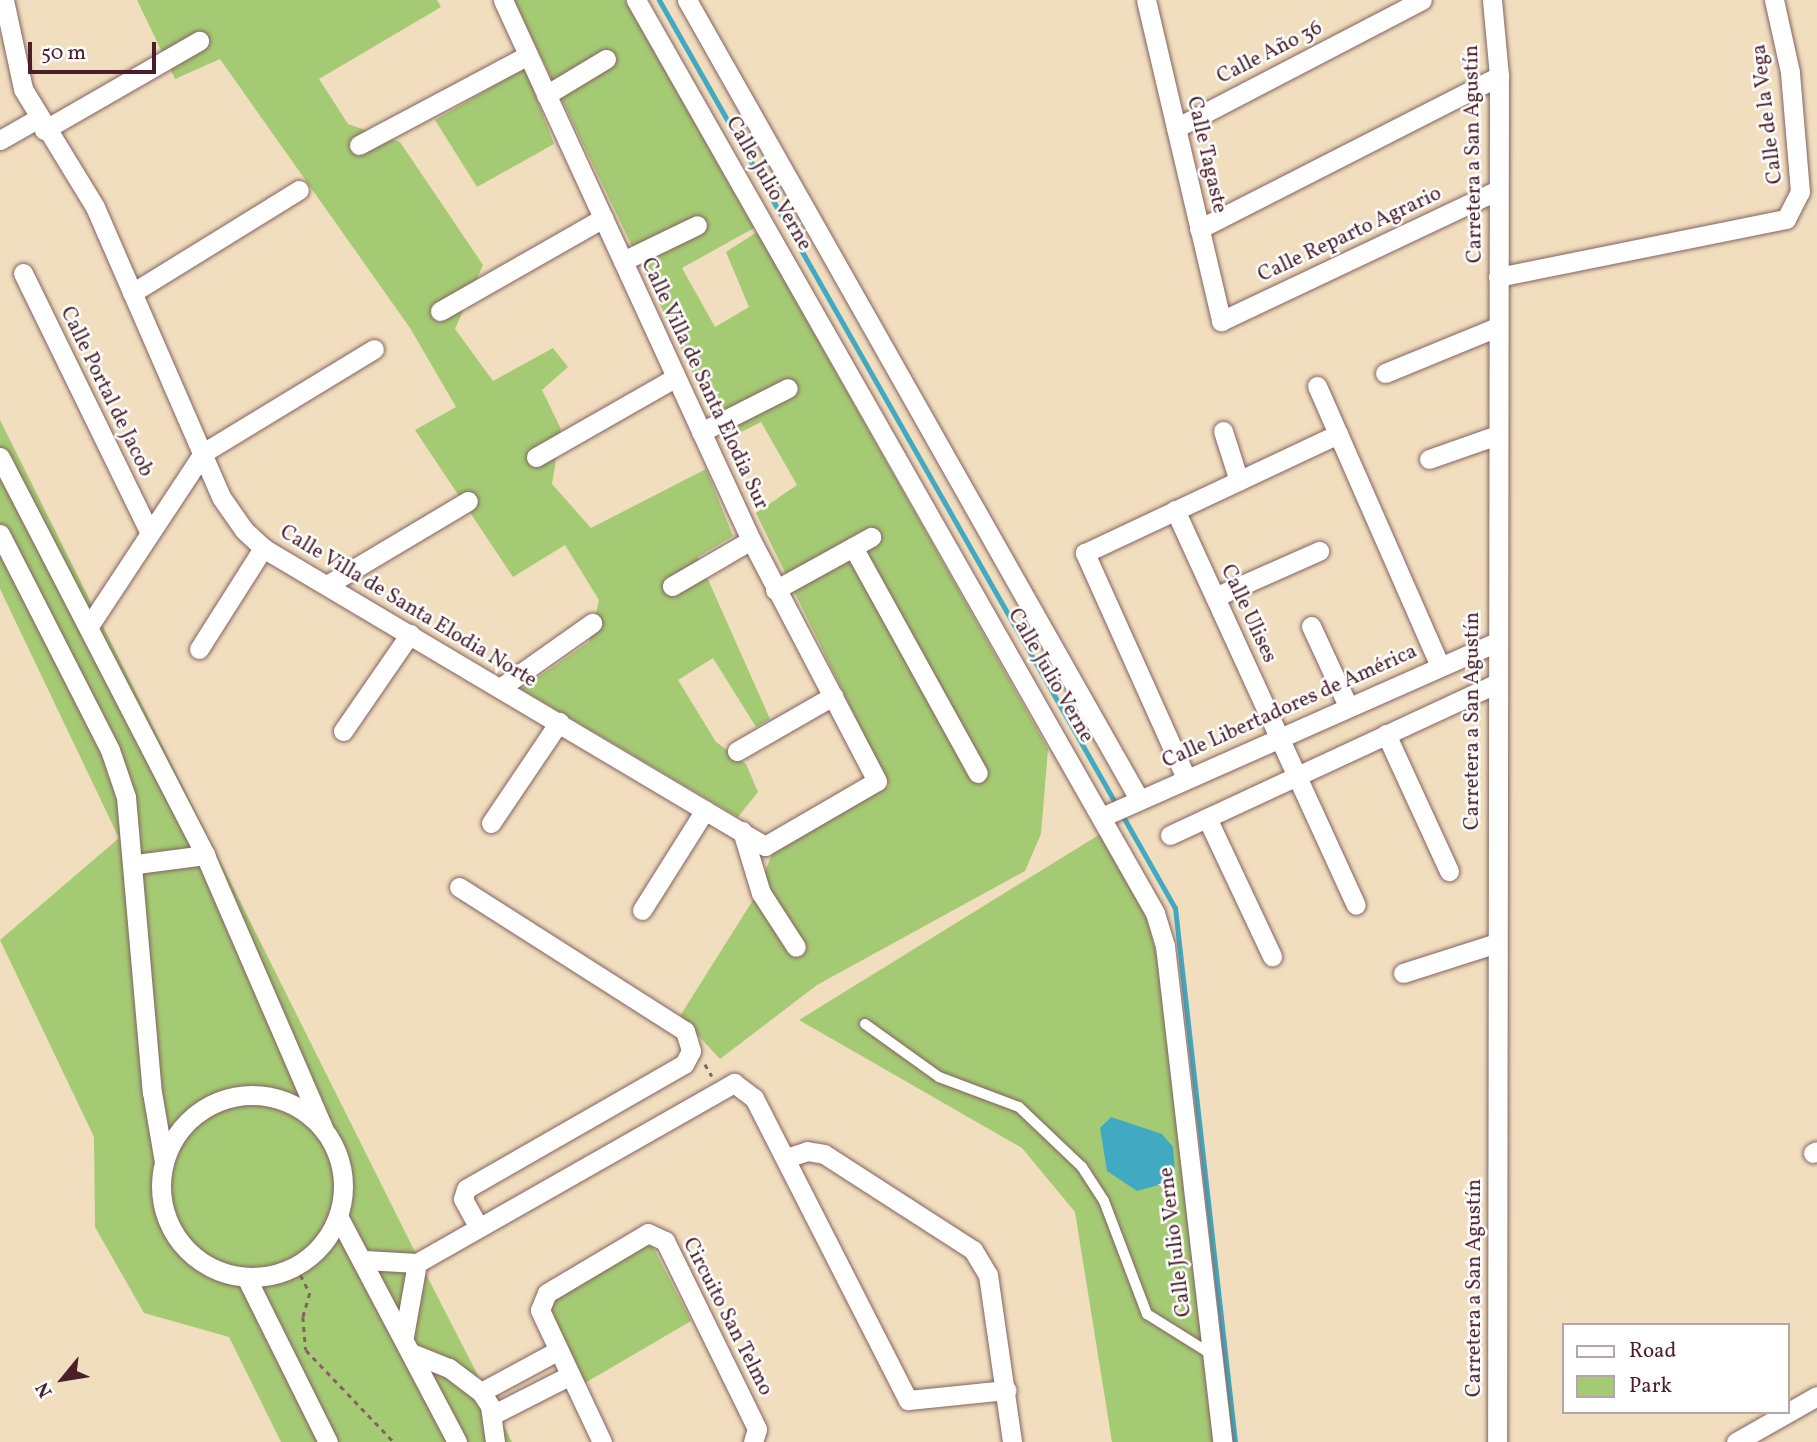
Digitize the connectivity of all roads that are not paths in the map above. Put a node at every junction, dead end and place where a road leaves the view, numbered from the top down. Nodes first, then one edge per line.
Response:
1 (4, 0) edge
2 (503, 0) edge
3 (636, 0) edge
4 (687, 0) edge
5 (1146, 0) edge
6 (1422, 0) edge
7 (1492, 0) edge
8 (1774, 0) edge
9 (200, 41) dead end
10 (528, 55) junction
11 (606, 59) dead end
12 (1499, 76) junction
13 (546, 95) junction
14 (40, 125) junction
15 (1176, 128) junction
16 (0, 140) edge
17 (359, 145) dead end
18 (299, 190) dead end
19 (1498, 190) junction
20 (603, 218) junction
21 (697, 225) dead end
22 (1199, 229) junction
23 (623, 261) junction
24 (23, 272) dead end
25 (1497, 277) junction
26 (132, 293) junction
27 (440, 311) dead end
28 (1221, 320) joint
29 (1497, 327) junction
30 (374, 349) dead end
31 (1385, 373) dead end
32 (676, 377) junction
33 (1317, 386) dead end
34 (788, 388) dead end
35 (1223, 431) dead end
36 (701, 432) junction
37 (1338, 434) junction
38 (1497, 435) junction
39 (204, 453) junction
40 (0, 457) edge
41 (536, 457) dead end
42 (1429, 459) dead end
43 (1239, 481) junction
44 (468, 501) dead end
45 (1175, 510) junction
46 (149, 531) junction
47 (0, 534) edge
48 (871, 537) dead end
49 (751, 540) junction
50 (853, 547) junction
51 (263, 548) junction
52 (1319, 551) dead end
53 (327, 585) junction
54 (672, 586) dead end
55 (775, 590) junction
56 (1215, 597) junction
57 (592, 623) dead end
58 (89, 626) junction
59 (1311, 626) dead end
60 (410, 634) junction
61 (1496, 642) junction
62 (199, 649) dead end
63 (1440, 666) junction
64 (1496, 684) junction
65 (500, 688) junction
66 (833, 696) junction
67 (1348, 706) junction
68 (559, 722) junction
69 (343, 731) dead end
70 (1386, 734) junction
71 (1280, 737) junction
72 (737, 751) dead end
73 (978, 773) dead end
74 (1297, 776) junction
75 (1186, 778) junction
76 (877, 781) joint
77 (1121, 808) junction
78 (705, 810) junction
79 (1207, 818) junction
80 (491, 823) dead end
81 (742, 831) junction
82 (1170, 835) dead end
83 (205, 855) junction
84 (136, 864) junction
85 (1450, 871) dead end
86 (459, 887) dead end
87 (1356, 905) dead end
88 (642, 910) dead end
89 (1494, 944) junction
90 (796, 947) dead end
91 (1272, 956) dead end
92 (1402, 973) dead end
93 (865, 1024) dead end
94 (323, 1129) junction
95 (786, 1158) junction
96 (164, 1162) junction
97 (339, 1217) junction
98 (478, 1226) junction
99 (365, 1260) junction
100 (417, 1263) junction
101 (246, 1277) junction
102 (404, 1336) junction
103 (557, 1351) junction
104 (414, 1354) junction
105 (1212, 1354) junction
106 (569, 1376) junction
107 (1006, 1390) junction
108 (481, 1392) junction
109 (1817, 1396) edge
110 (1789, 1412) edge
111 (1785, 1414) edge
112 (492, 1415) junction
113 (320, 1437) edge
114 (457, 1442) edge
115 (495, 1442) edge
116 (602, 1442) edge
117 (753, 1442) edge
118 (1012, 1442) edge
119 (1222, 1442) edge
120 (1497, 1442) edge
121 (1736, 1442) edge

1 - 14 street, Calle Villa de Santa Elodia Norte
2 - 10 street, Calle Villa de Santa Elodia Sur
3 - 77 street, Calle Julio Verne
4 - 77 street
5 - 15 street, Calle Tagaste
6 - 15 street, Calle Año 36
7 - 12 street, Carretera a San Agustín
8 - 25 street, Calle de la Vega
9 - 14 street
10 - 13 street, Calle Villa de Santa Elodia Sur
10 - 17 street
11 - 13 street
12 - 19 street, Carretera a San Agustín
12 - 22 street
13 - 20 street, Calle Villa de Santa Elodia Sur
14 - 16 street
14 - 26 street, Calle Villa de Santa Elodia Norte
15 - 22 street, Calle Tagaste
18 - 26 street
19 - 25 street, Carretera a San Agustín
19 - 28 street, Calle Reparto Agrario
20 - 23 street, Calle Villa de Santa Elodia Sur
20 - 27 street
21 - 23 street
22 - 28 street, Calle Tagaste
23 - 32 street, Calle Villa de Santa Elodia Sur
24 - 46 street, Calle Portal de Jacob
25 - 29 street, Carretera a San Agustín
26 - 39 street, Calle Villa de Santa Elodia Norte
29 - 31 street
29 - 38 street, Carretera a San Agustín
30 - 39 street
32 - 36 street, Calle Villa de Santa Elodia Sur
32 - 41 street
33 - 37 street
34 - 36 street
35 - 43 street
36 - 49 street, Calle Villa de Santa Elodia Sur
37 - 43 street
37 - 63 street
38 - 42 street
38 - 61 street, Carretera a San Agustín
39 - 46 street, Calle Portal de Jacob
39 - 51 street, Calle Villa de Santa Elodia Norte
40 - 58 street
43 - 45 street
44 - 53 street
45 - 56 street, Calle Ulises
45 - 75 street
46 - 58 street, Calle Portal de Jacob
47 - 84 street
48 - 50 street
49 - 54 street
49 - 55 street, Calle Villa de Santa Elodia Sur
50 - 55 street
50 - 73 street
51 - 53 street, Calle Villa de Santa Elodia Norte
51 - 62 street
52 - 56 street
53 - 60 street, Calle Villa de Santa Elodia Norte
55 - 66 street, Calle Villa de Santa Elodia Sur
56 - 71 street, Calle Ulises
57 - 65 street
58 - 83 street
59 - 67 street
60 - 65 street, Calle Villa de Santa Elodia Norte
60 - 69 street
61 - 63 street, Calle Libertadores de América
61 - 64 street, Carretera a San Agustín
63 - 67 street, Calle Libertadores de América
64 - 70 street
64 - 89 street, Carretera a San Agustín
65 - 68 street, Calle Villa de Santa Elodia Norte
66 - 72 street
66 - 76 street, Calle Villa de Santa Elodia Sur
67 - 71 street, Calle Libertadores de América
68 - 78 street, Calle Villa de Santa Elodia Norte
68 - 80 street
70 - 74 street
70 - 85 street
71 - 74 street, Calle Ulises
71 - 75 street, Calle Libertadores de América
74 - 79 street
74 - 87 street, Calle Ulises
75 - 77 street, Calle Libertadores de América
76 - 81 street, Calle Villa de Santa Elodia Norte
77 - 105 street, Calle Julio Verne
78 - 81 street, Calle Villa de Santa Elodia Norte
78 - 88 street
79 - 82 street
79 - 91 street
81 - 90 street
83 - 84 street
83 - 94 street
84 - 96 street
86 - 98 street
89 - 92 street
89 - 120 street, Carretera a San Agustín
93 - 105 lane
94 - 96 street
94 - 97 street
95 - 98 street
95 - 107 street
95 - 107 street
96 - 101 street
97 - 99 street
97 - 101 street
98 - 100 street
99 - 100 street
99 - 102 street
100 - 102 street
101 - 113 street
102 - 104 street
103 - 106 street, Circuito San Telmo
103 - 108 street
103 - 117 street, Circuito San Telmo
104 - 108 street
104 - 114 street
105 - 119 street, Calle Julio Verne
106 - 112 street
106 - 116 street, Circuito San Telmo
107 - 118 street
108 - 112 street
109 - 110 street
111 - 121 street
112 - 115 street

